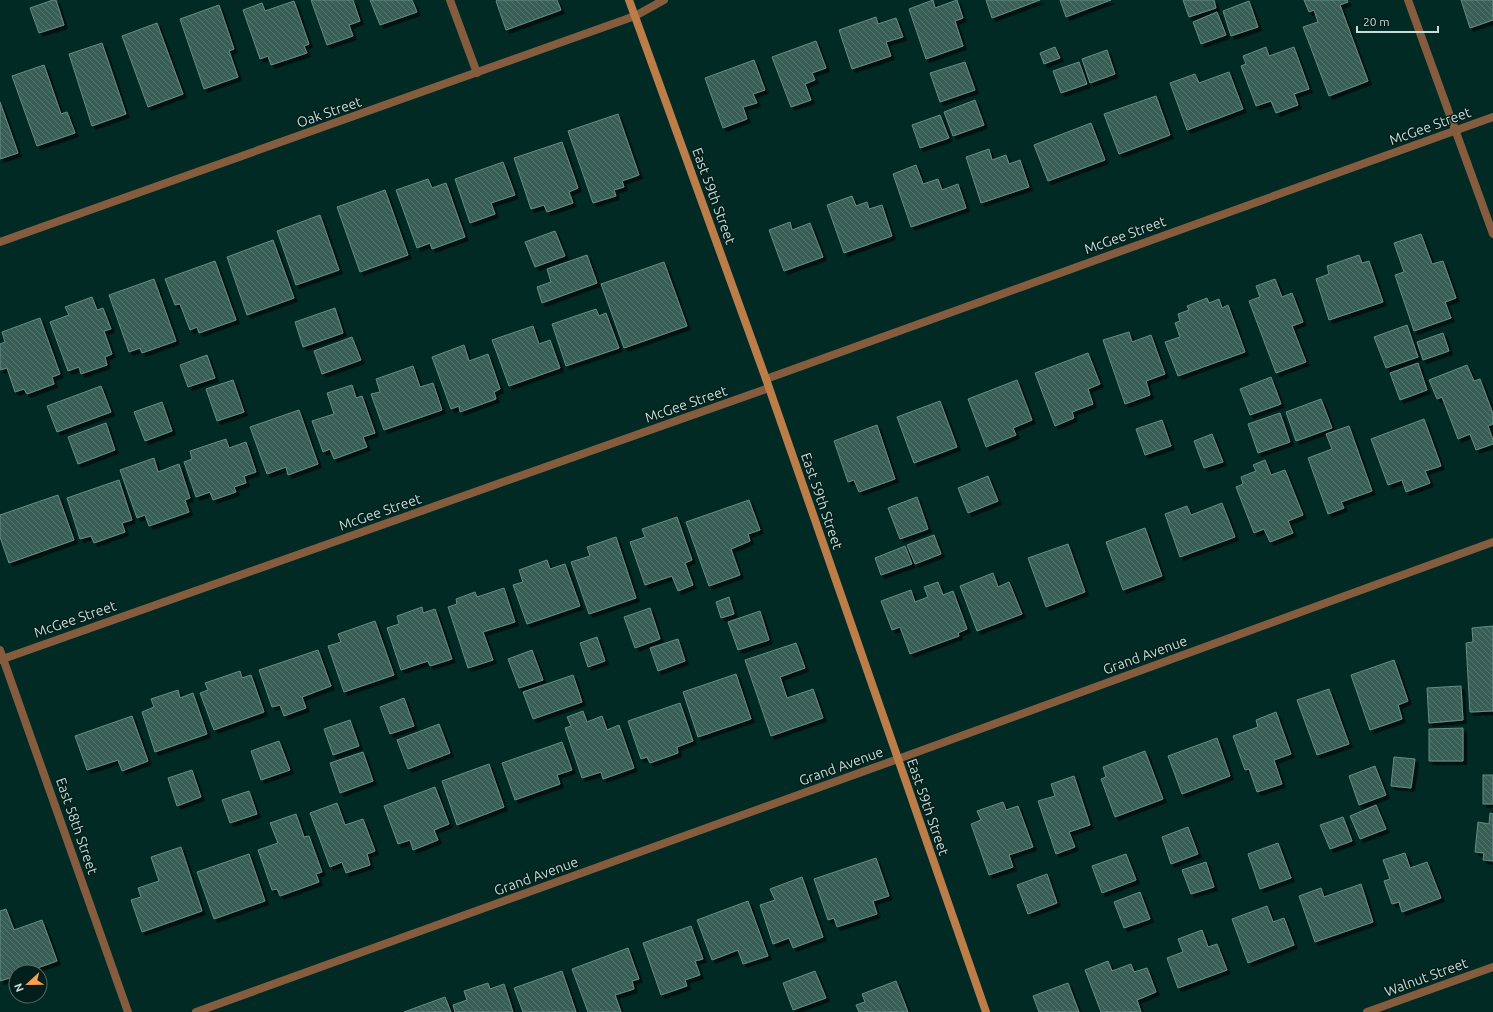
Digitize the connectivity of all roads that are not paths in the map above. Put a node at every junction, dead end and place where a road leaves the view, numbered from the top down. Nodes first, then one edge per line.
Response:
1 (450, 0) edge
2 (629, 0) edge
3 (664, 0) edge
4 (1408, 0) edge
5 (635, 16) junction
6 (477, 73) junction
7 (1493, 117) edge
8 (1455, 130) junction
9 (1493, 234) edge
10 (0, 242) edge
11 (766, 379) junction
12 (769, 388) junction
13 (1493, 542) edge
14 (0, 650) edge
15 (2, 659) edge
16 (898, 759) junction
17 (1493, 967) edge
18 (128, 1012) edge
19 (196, 1012) edge
20 (986, 1012) edge
21 (1367, 1012) edge

1 - 6 street
2 - 5 street, East 59th Street
3 - 5 street, Oak Street
4 - 8 street
5 - 6 street, Oak Street
5 - 11 street, East 59th Street
6 - 10 street, Oak Street
7 - 8 street, McGee Street
8 - 9 street
8 - 11 street, McGee Street
11 - 12 street, East 59th Street
12 - 15 street, McGee Street
12 - 16 street, East 59th Street
13 - 16 street, Grand Avenue
14 - 15 street, East 58th Street
15 - 18 street, East 58th Street
16 - 19 street, Grand Avenue
16 - 20 street, East 59th Street
17 - 21 street, Walnut Street

